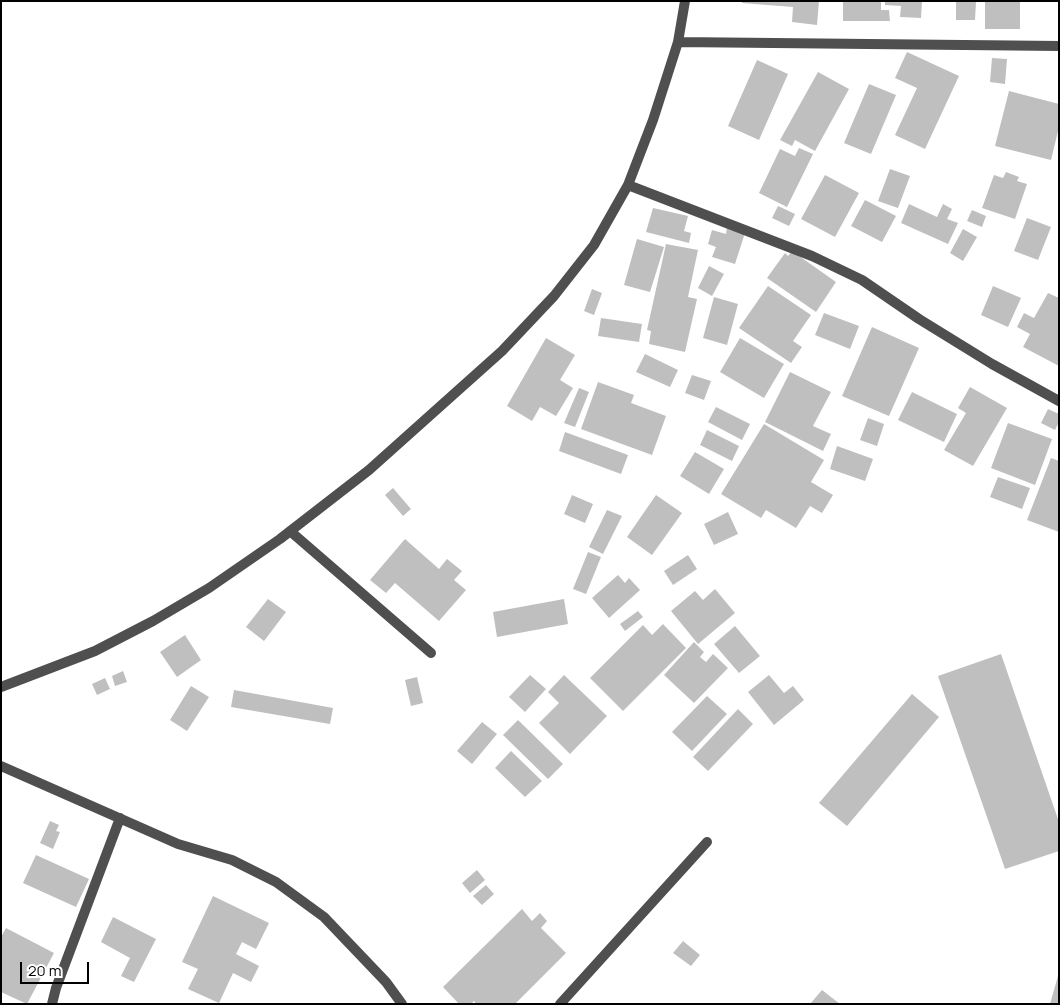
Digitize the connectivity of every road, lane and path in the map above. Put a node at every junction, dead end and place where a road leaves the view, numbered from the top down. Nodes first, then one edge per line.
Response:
1 (685, 1) edge
2 (678, 42) junction
3 (1059, 46) edge
4 (628, 185) junction
5 (1059, 401) edge
6 (290, 531) junction
7 (431, 653) dead end
8 (1, 687) edge
9 (1, 766) edge
10 (120, 818) junction
11 (707, 842) dead end
12 (52, 1004) edge
13 (402, 1004) edge
14 (560, 1004) edge

1 - 2 street
2 - 3 street
2 - 4 street
4 - 5 street
4 - 6 street
6 - 7 street
6 - 8 street
9 - 10 street
10 - 12 street
10 - 13 street
11 - 14 street

